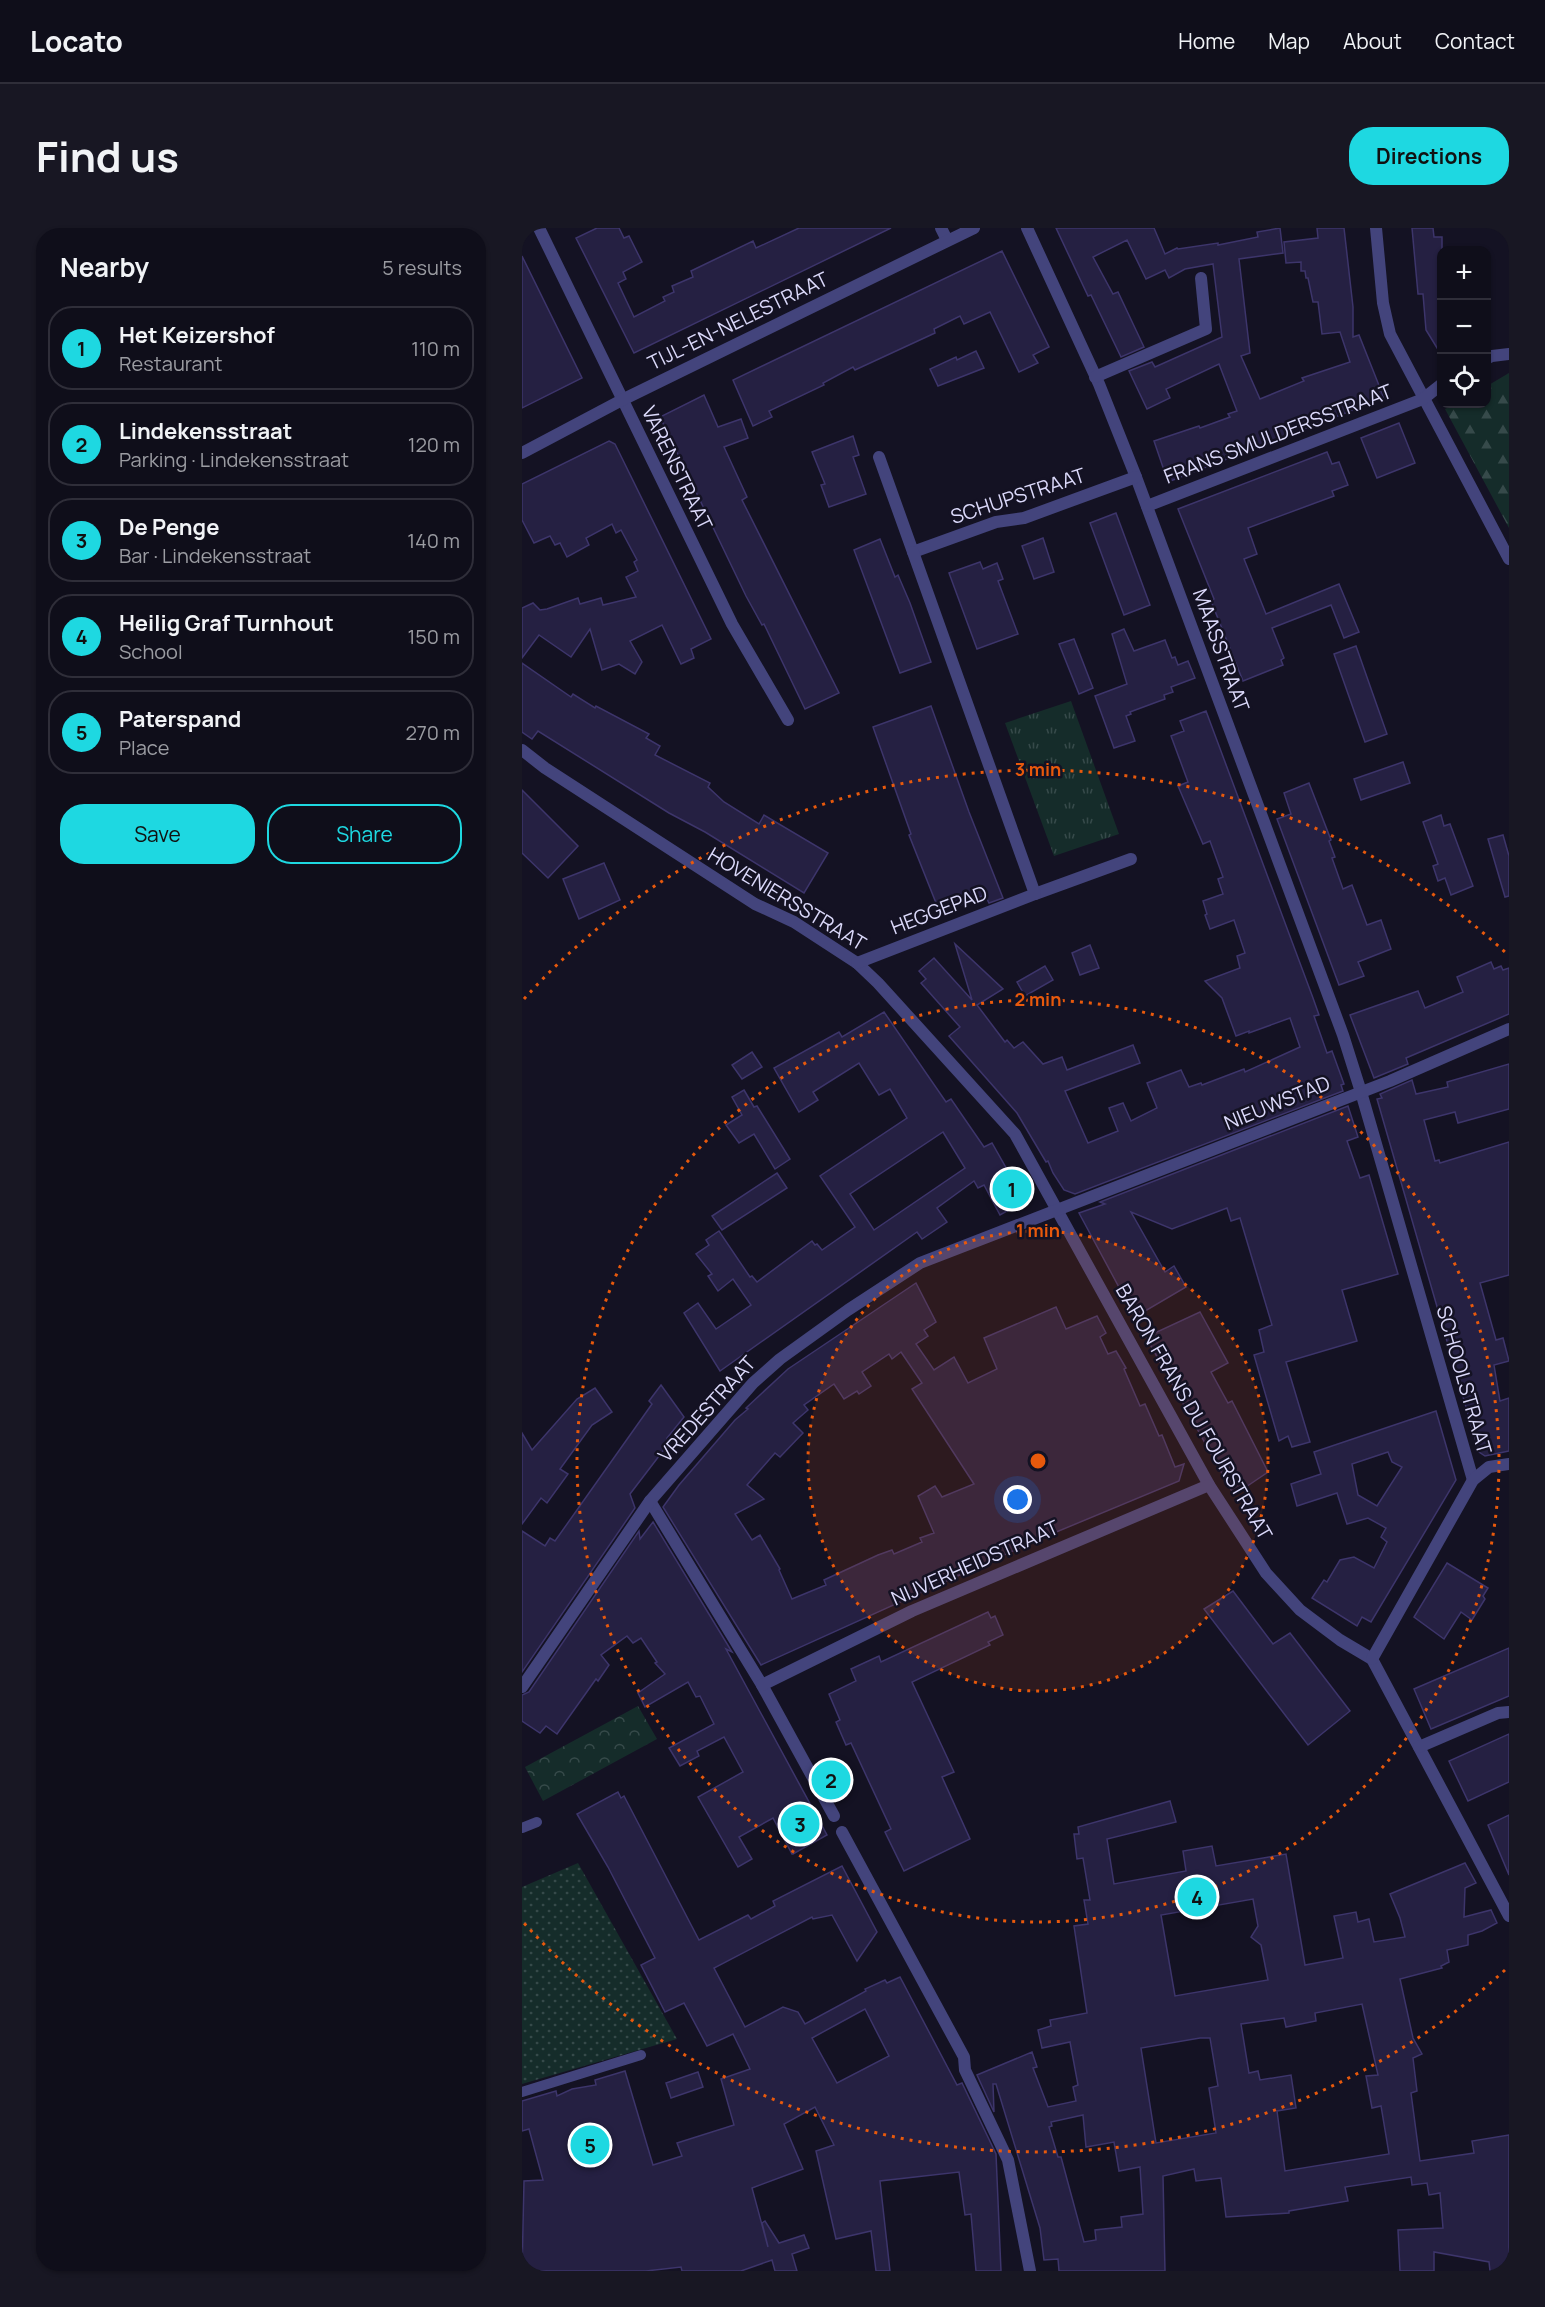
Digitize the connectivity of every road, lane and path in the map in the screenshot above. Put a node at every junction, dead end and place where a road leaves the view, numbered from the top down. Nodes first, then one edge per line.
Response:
1 (539, 228) edge
2 (941, 228) edge
3 (974, 228) edge
4 (1027, 228) edge
5 (1376, 228) edge
6 (947, 240) junction
7 (1201, 278) dead end
8 (1509, 354) edge
9 (1491, 356) edge
10 (1095, 377) junction
11 (1437, 388) edge
12 (1423, 399) junction
13 (622, 400) junction
14 (522, 453) edge
15 (879, 457) dead end
16 (1136, 477) junction
17 (1147, 506) junction
18 (913, 552) junction
19 (1509, 559) edge
20 (788, 720) dead end
21 (522, 750) edge
22 (1131, 859) dead end
23 (1035, 894) junction
24 (857, 963) junction
25 (1509, 1029) edge
26 (1361, 1092) junction
27 (1057, 1210) junction
28 (1509, 1464) edge
29 (1473, 1480) junction
30 (1209, 1485) junction
31 (650, 1501) junction
32 (1372, 1659) junction
33 (762, 1685) junction
34 (522, 1687) edge
35 (1509, 1712) edge
36 (1419, 1747) junction
37 (834, 1816) dead end
38 (537, 1822) dead end
39 (522, 1828) edge
40 (842, 1832) dead end
41 (1509, 1916) edge
42 (641, 2055) dead end
43 (522, 2092) edge
44 (1030, 2271) edge

1 - 13 street, VARENSTRAAT
2 - 6 street
3 - 6 street, TIJL-EN-NELESTRAAT
4 - 10 street, MAASSTRAAT
5 - 12 street
6 - 13 street, TIJL-EN-NELESTRAAT
7 - 10 street
8 - 9 street
10 - 16 street, MAASSTRAAT
11 - 12 street, FRANS SMULDERSSTRAAT
12 - 17 street, FRANS SMULDERSSTRAAT
12 - 19 street
13 - 14 street, TIJL-EN-NELESTRAAT
13 - 20 street, VARENSTRAAT
15 - 18 street
16 - 17 street, MAASSTRAAT
16 - 18 street, SCHUPSTRAAT
17 - 26 street, MAASSTRAAT
18 - 23 street
21 - 24 street, HOVENIERSSTRAAT
22 - 23 street, HEGGEPAD
23 - 24 street, HEGGEPAD
24 - 27 street, HOVENIERSSTRAAT
25 - 26 street, NIEUWSTAD
26 - 27 street, NIEUWSTAD
26 - 29 street, SCHOOLSTRAAT
27 - 30 street, BARON FRANS DU FOURSTRAAT
27 - 31 street, VREDESTRAAT
28 - 29 street
29 - 32 street, SCHOOLSTRAAT
30 - 32 street, BARON FRANS DU FOURSTRAAT
30 - 33 street, NIJVERHEIDSTRAAT
31 - 33 street
31 - 34 street, VREDESTRAAT
32 - 36 street
33 - 37 street
35 - 36 street
36 - 41 street
38 - 39 lane
40 - 44 street
42 - 43 lane

